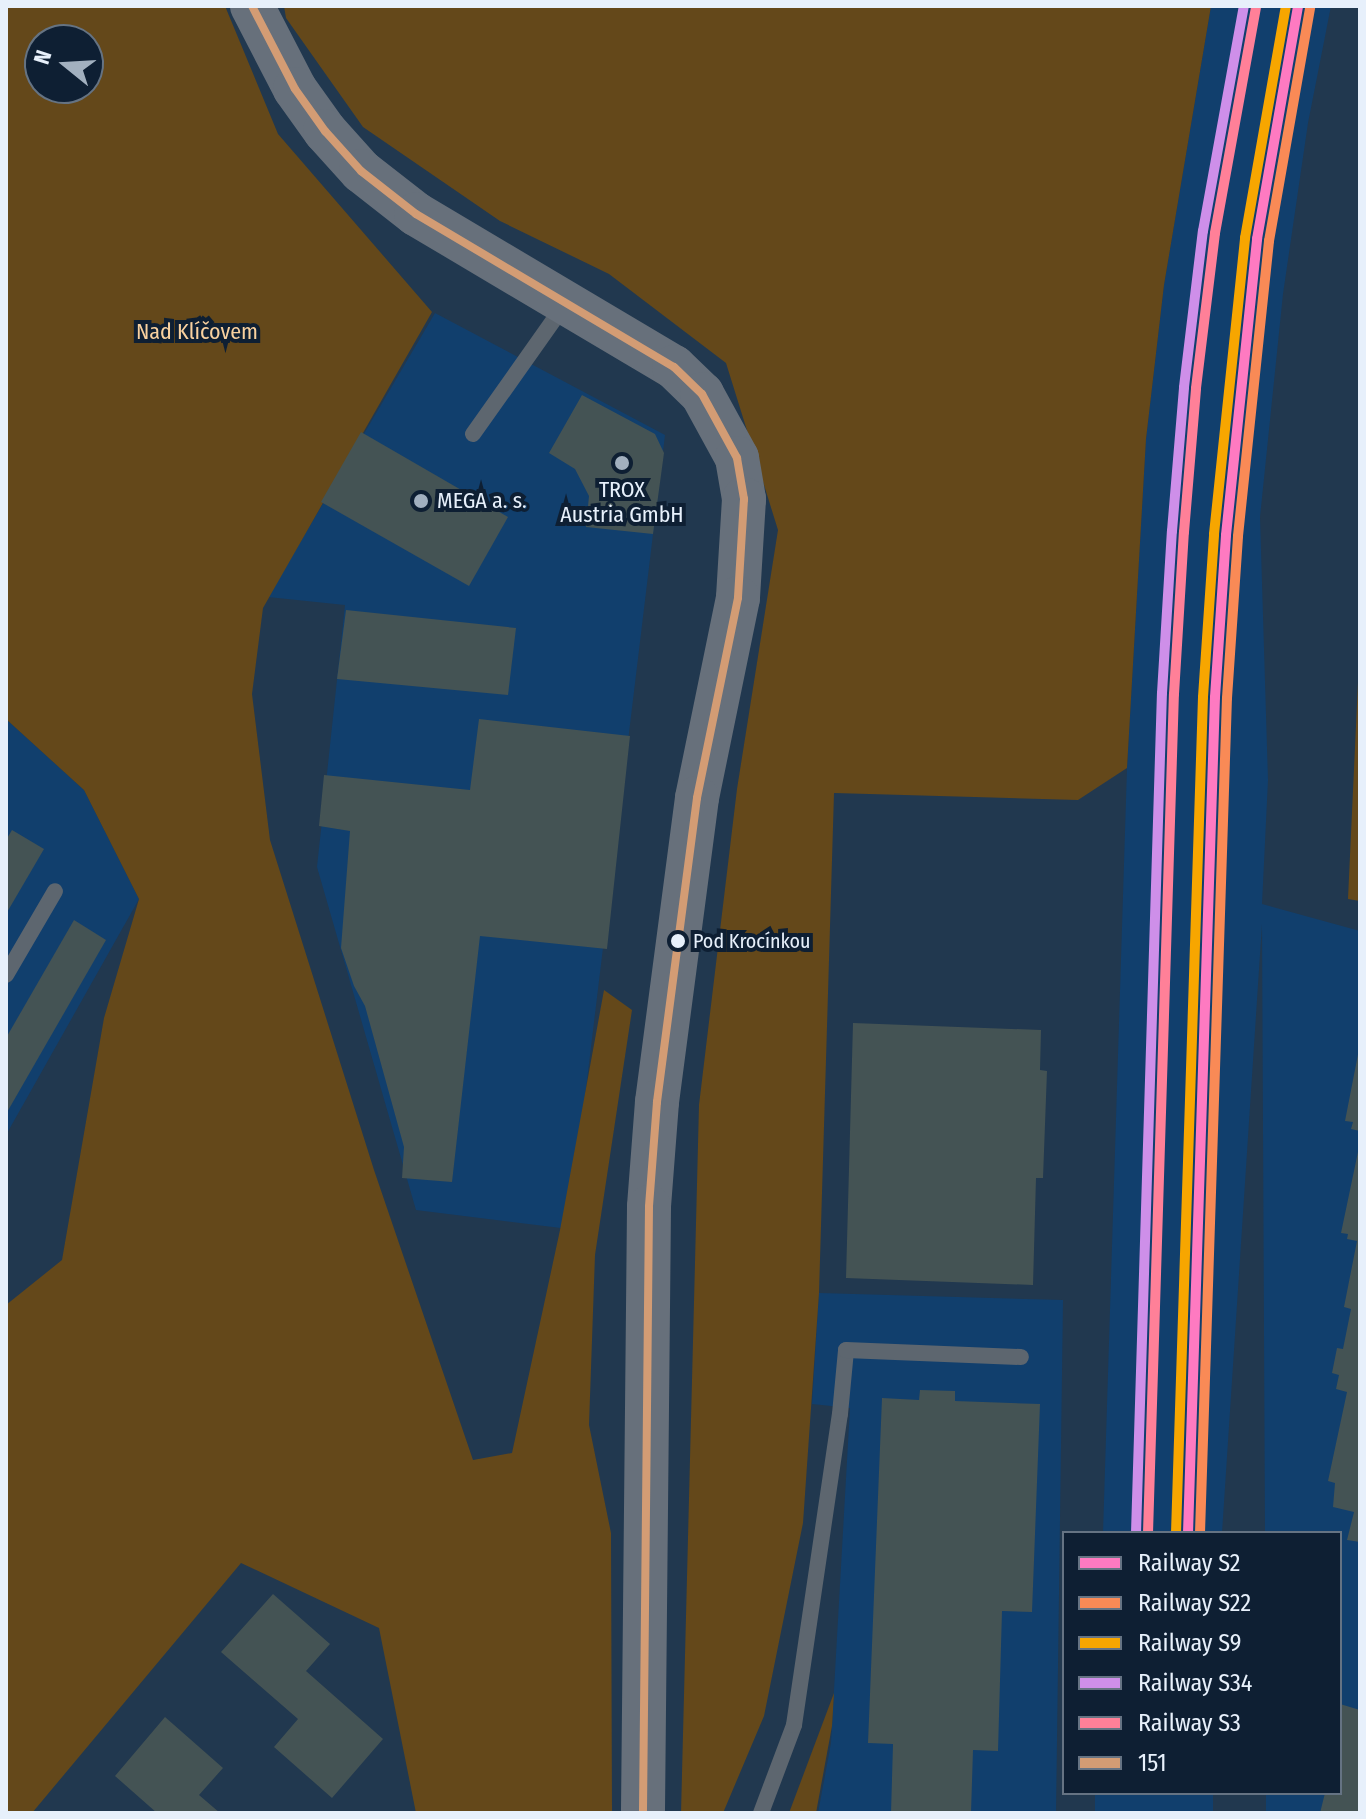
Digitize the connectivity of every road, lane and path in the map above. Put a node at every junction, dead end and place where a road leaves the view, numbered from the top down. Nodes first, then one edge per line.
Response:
1 (252, 6) edge
2 (566, 302) junction
3 (473, 434) dead end
4 (55, 891) dead end
5 (6, 975) edge
6 (1021, 1357) dead end
7 (643, 1813) edge
8 (761, 1813) edge

1 - 2 street
2 - 3 lane
2 - 7 street
4 - 5 lane
6 - 8 lane

